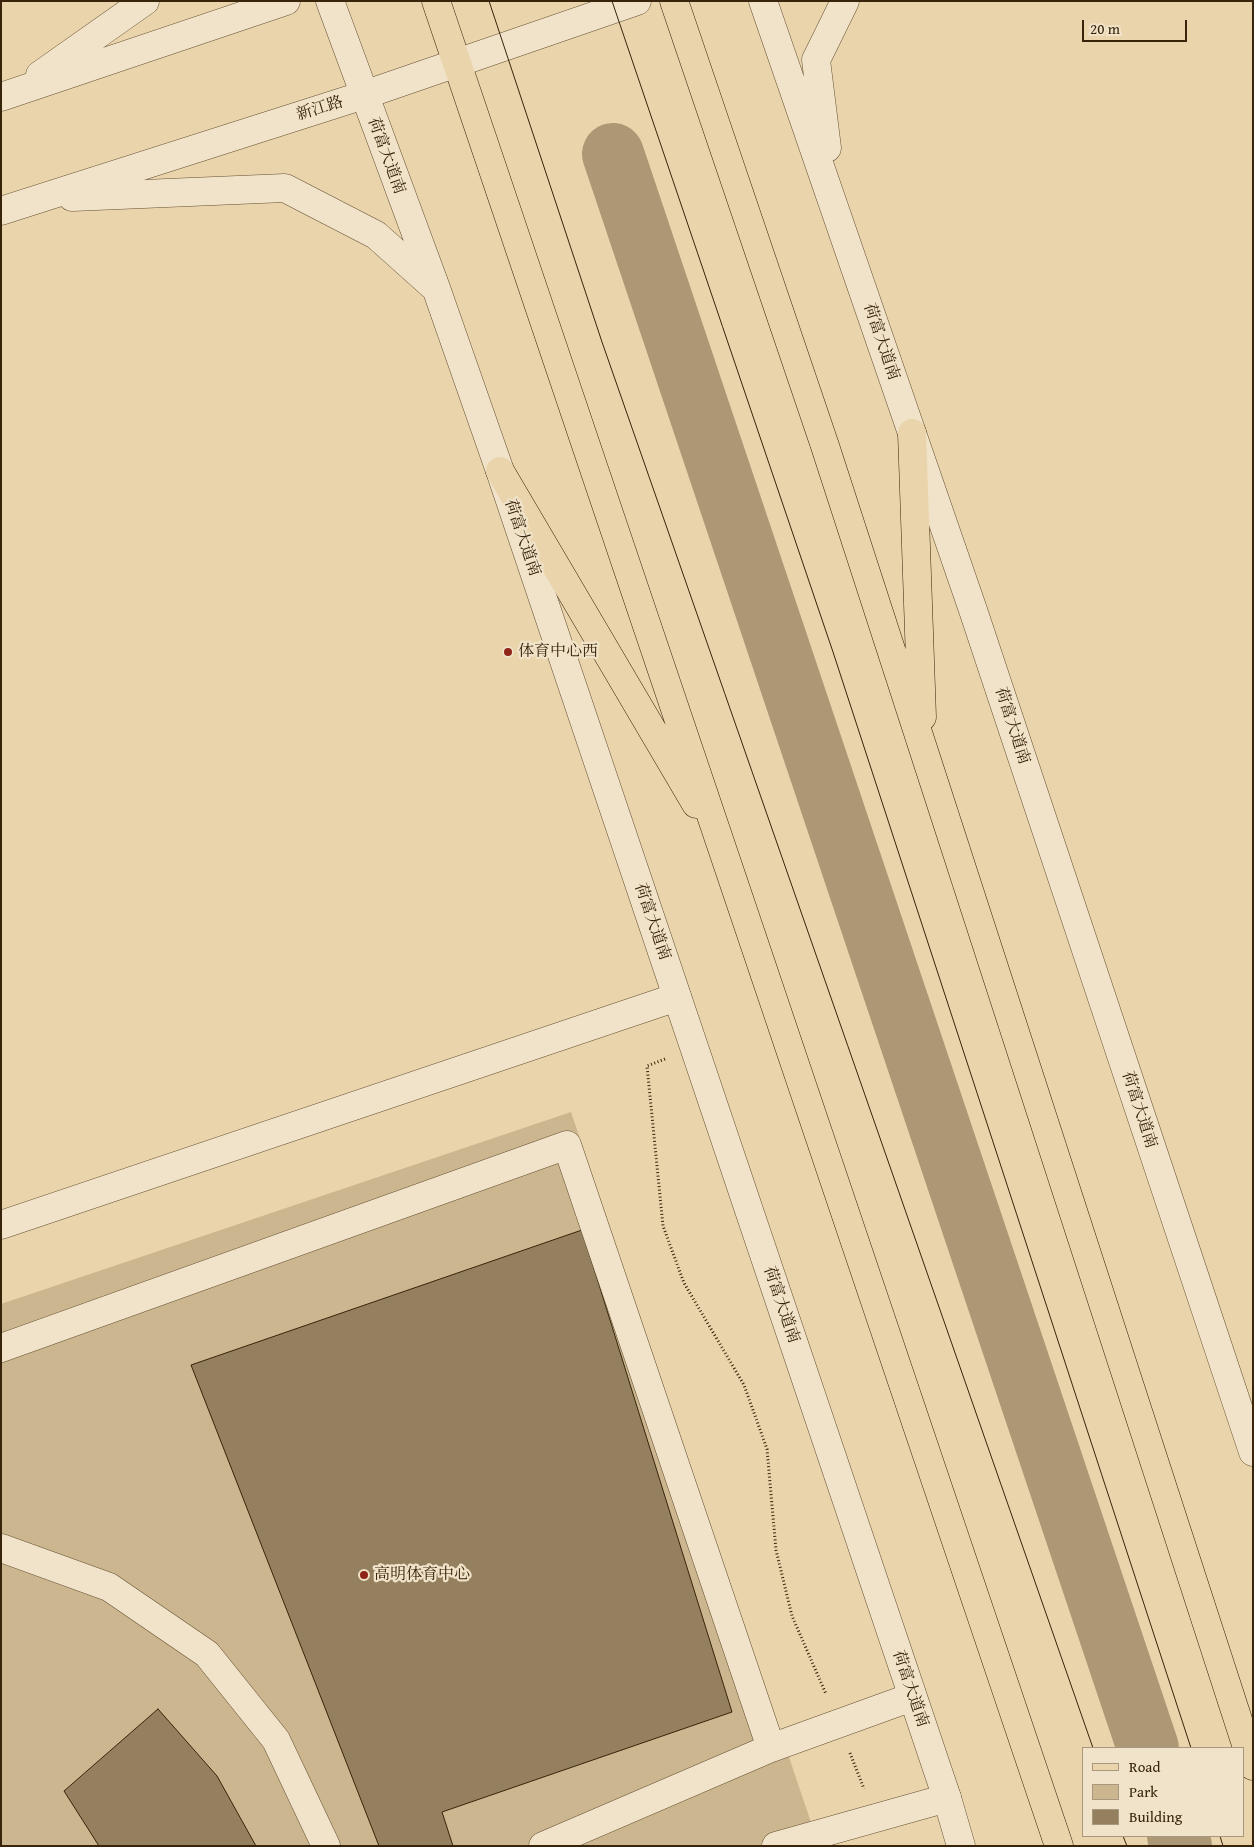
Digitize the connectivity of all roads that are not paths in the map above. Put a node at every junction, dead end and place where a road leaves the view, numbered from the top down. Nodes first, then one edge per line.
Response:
1 (145, 1) edge
2 (286, 1) edge
3 (330, 1) edge
4 (436, 1) edge
5 (637, 1) edge
6 (674, 1) edge
7 (764, 1) edge
8 (845, 1) edge
9 (458, 63) junction
10 (8, 95) edge
11 (364, 95) junction
12 (36, 199) junction
13 (833, 202) junction
14 (1, 211) edge
15 (436, 288) junction
16 (912, 433) junction
17 (500, 471) junction
18 (924, 748) junction
19 (724, 852) junction
20 (677, 997) junction
21 (1, 1225) edge
22 (1, 1348) edge
23 (1253, 1452) edge
24 (1, 1548) edge
25 (912, 1697) junction
26 (770, 1748) junction
27 (1253, 1766) edge
28 (947, 1798) junction
29 (326, 1846) edge
30 (543, 1846) edge
31 (776, 1846) edge
32 (962, 1846) edge
33 (1059, 1846) edge

1 - 10 street
2 - 10 street
3 - 11 street, 荷富大道南
4 - 9 main road
5 - 9 street, 新江路
6 - 18 main road
7 - 13 street, 荷富大道南
8 - 13 street
9 - 11 street, 新江路
9 - 19 main road
11 - 12 street, 新江路
11 - 15 street, 荷富大道南
12 - 14 street, 新江路
12 - 15 street
13 - 16 street, 荷富大道南
15 - 17 street, 荷富大道南
16 - 18 main road
16 - 23 street, 荷富大道南
17 - 19 main road
17 - 20 street, 荷富大道南
18 - 27 main road
19 - 33 main road
20 - 21 street
20 - 25 street, 荷富大道南
22 - 26 street
24 - 29 street
25 - 26 street
25 - 28 street, 荷富大道南
26 - 30 street
28 - 31 street
28 - 32 street, 荷富大道南

